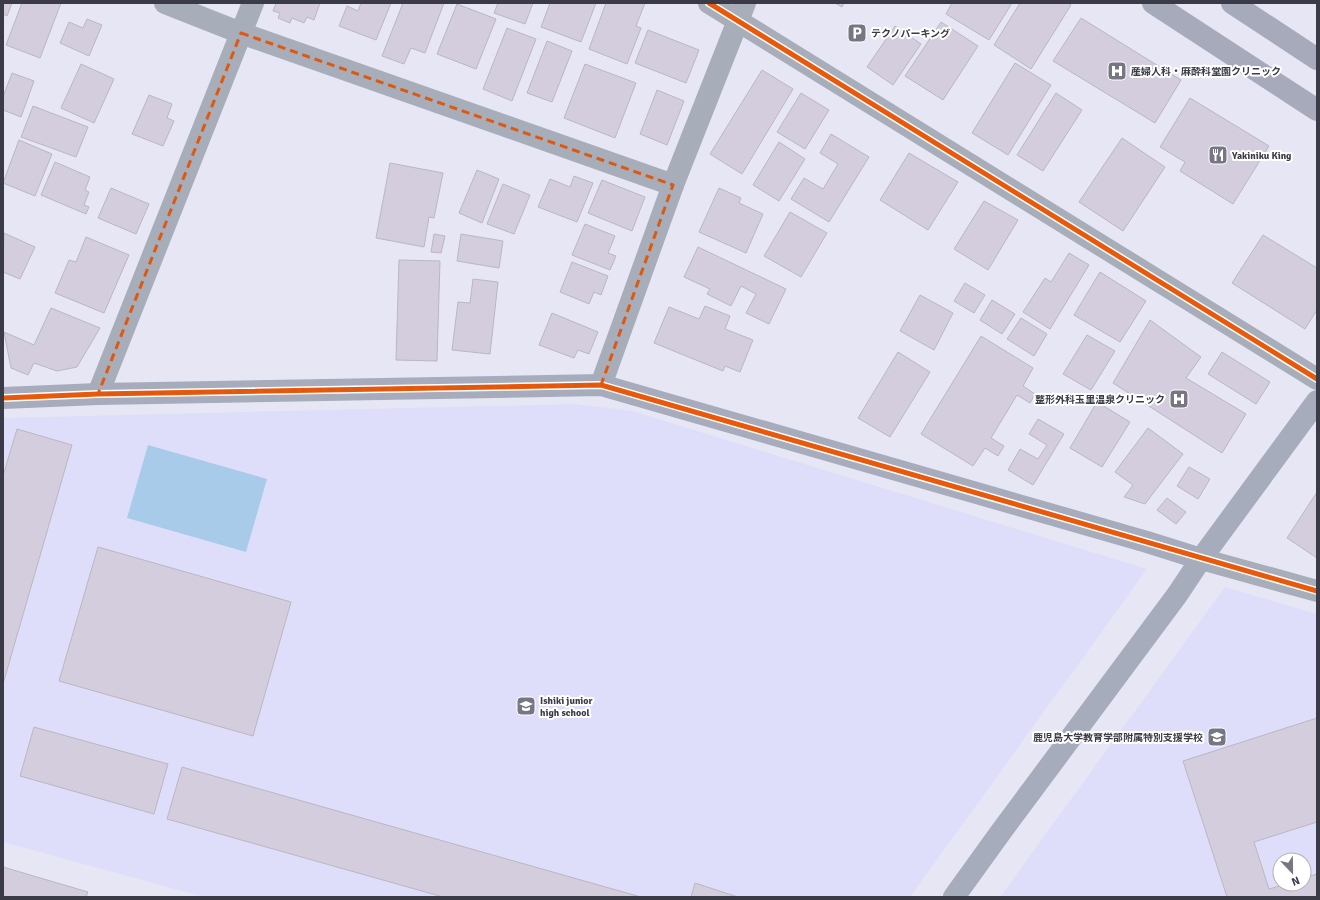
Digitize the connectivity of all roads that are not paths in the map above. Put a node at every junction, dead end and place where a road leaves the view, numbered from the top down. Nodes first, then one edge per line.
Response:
1 (165, 3) edge
2 (253, 3) edge
3 (710, 3) edge
4 (1153, 3) edge
5 (1232, 3) edge
6 (741, 12) edge
7 (241, 33) junction
8 (1317, 59) edge
9 (1317, 110) edge
10 (673, 185) junction
11 (1317, 379) edge
12 (601, 385) junction
13 (98, 394) junction
14 (3, 398) edge
15 (1317, 401) edge
16 (1201, 559) junction
17 (1317, 591) edge
18 (954, 897) edge

1 - 7 street
2 - 7 street
3 - 6 street
4 - 9 highway
5 - 8 highway
6 - 10 street
6 - 11 street
7 - 10 street
7 - 13 street
10 - 12 street
12 - 13 street
12 - 16 street
13 - 14 street
15 - 16 street
16 - 17 street
16 - 18 street

